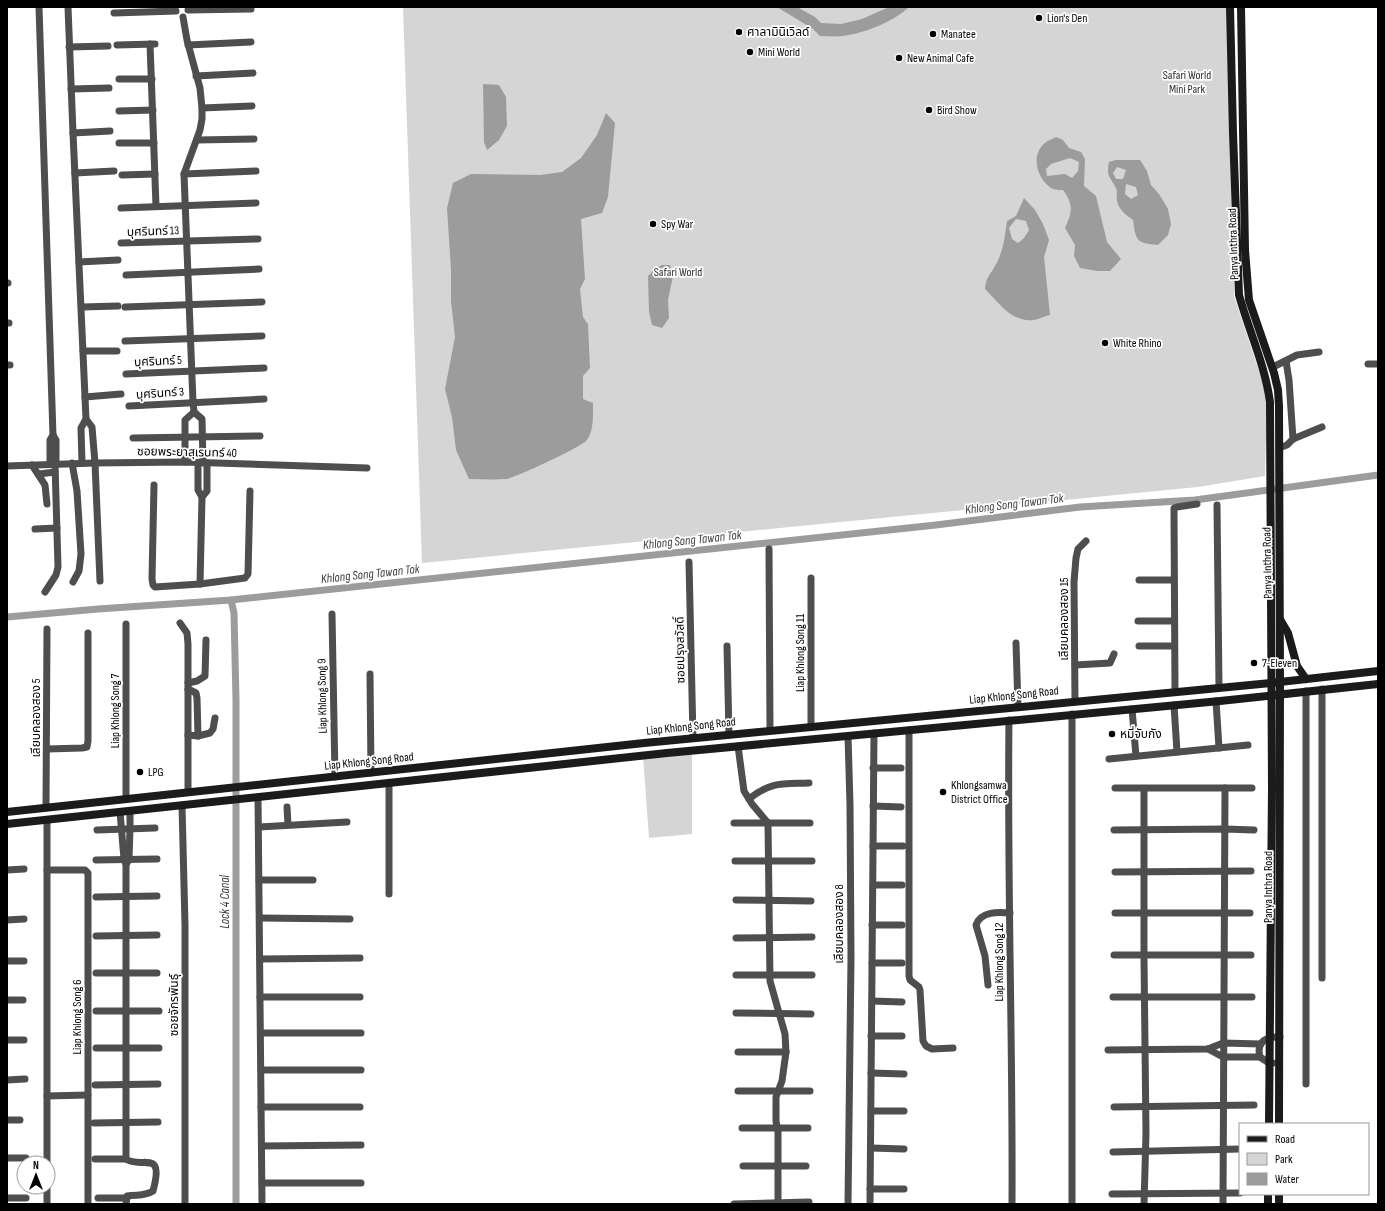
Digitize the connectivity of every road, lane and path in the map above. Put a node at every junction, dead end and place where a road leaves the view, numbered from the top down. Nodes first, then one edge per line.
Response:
1 (39, 7) edge
2 (68, 7) edge
3 (1230, 7) edge
4 (1240, 7) edge
5 (187, 8) edge
6 (251, 8) dead end
7 (177, 9) edge
8 (114, 13) dead end
9 (183, 17) junction
10 (251, 42) dead end
11 (117, 45) dead end
12 (188, 45) junction
13 (108, 46) dead end
14 (70, 47) junction
15 (253, 73) dead end
16 (196, 76) junction
17 (119, 79) dead end
18 (152, 79) junction
19 (109, 88) dead end
20 (71, 89) junction
21 (252, 106) dead end
22 (202, 108) junction
23 (153, 110) junction
24 (119, 111) dead end
25 (110, 131) dead end
26 (72, 133) junction
27 (254, 139) dead end
28 (197, 140) junction
29 (119, 143) dead end
30 (154, 143) junction
31 (114, 171) dead end
32 (256, 171) dead end
33 (75, 173) junction
34 (155, 174) junction
35 (184, 174) junction
36 (122, 175) dead end
37 (256, 203) dead end
38 (184, 205) junction
39 (156, 206) junction
40 (121, 208) dead end
41 (258, 239) dead end
42 (186, 241) junction
43 (121, 243) dead end
44 (118, 260) dead end
45 (79, 262) junction
46 (259, 269) dead end
47 (187, 273) junction
48 (126, 275) dead end
49 (262, 302) dead end
50 (188, 304) junction
51 (82, 307) junction
52 (262, 336) dead end
53 (190, 338) junction
54 (124, 341) dead end
55 (83, 351) junction
56 (118, 351) dead end
57 (1319, 352) dead end
58 (1286, 361) junction
59 (1368, 364) dead end
60 (1378, 364) edge
61 (1273, 367) junction
62 (264, 368) dead end
63 (191, 370) junction
64 (126, 374) dead end
65 (121, 394) dead end
66 (85, 397) junction
67 (264, 399) dead end
68 (193, 402) junction
69 (129, 406) dead end
70 (194, 412) junction
71 (86, 419) junction
72 (1322, 427) dead end
73 (185, 436) junction
74 (203, 436) junction
75 (260, 436) dead end
76 (133, 438) dead end
77 (1293, 440) junction
78 (1279, 448) junction
79 (95, 462) junction
80 (185, 462) junction
81 (72, 463) junction
82 (82, 463) junction
83 (203, 463) junction
84 (32, 465) junction
85 (7, 466) edge
86 (54, 466) junction
87 (367, 468) dead end
88 (39, 474) junction
89 (154, 485) dead end
90 (1270, 486) junction
91 (1279, 486) junction
92 (250, 491) dead end
93 (47, 504) dead end
94 (1197, 504) dead end
95 (1217, 505) dead end
96 (57, 528) junction
97 (35, 529) dead end
98 (1086, 541) dead end
99 (769, 549) dead end
100 (689, 562) dead end
101 (811, 578) dead end
102 (1139, 580) dead end
103 (1174, 580) junction
104 (100, 581) dead end
105 (73, 582) dead end
106 (200, 584) junction
107 (45, 592) dead end
108 (332, 614) dead end
109 (1280, 620) junction
110 (1138, 621) dead end
111 (1174, 621) junction
112 (180, 623) dead end
113 (126, 624) dead end
114 (48, 628) dead end
115 (88, 633) dead end
116 (206, 640) dead end
117 (1016, 643) dead end
118 (727, 646) dead end
119 (1139, 646) dead end
120 (1174, 646) junction
121 (1114, 654) dead end
122 (1075, 665) junction
123 (1378, 671) edge
124 (370, 674) dead end
125 (1306, 679) junction
126 (1271, 682) junction
127 (1280, 682) junction
128 (1378, 684) edge
129 (188, 686) junction
130 (1219, 687) junction
131 (1322, 689) junction
132 (1306, 691) junction
133 (1175, 692) junction
134 (1280, 694) junction
135 (1271, 695) junction
136 (1075, 701) junction
137 (1216, 701) junction
138 (1053, 703) junction
139 (1174, 705) junction
140 (1018, 707) junction
141 (1132, 709) junction
142 (1072, 714) junction
143 (1054, 716) junction
144 (215, 718) dead end
145 (1009, 720) junction
146 (812, 727) junction
147 (909, 730) junction
148 (770, 731) junction
149 (874, 733) junction
150 (188, 735) junction
151 (729, 735) junction
152 (198, 736) junction
153 (848, 736) junction
154 (693, 738) junction
155 (1248, 745) dead end
156 (738, 746) junction
157 (1219, 748) junction
158 (47, 749) junction
159 (1178, 752) junction
160 (1136, 756) junction
161 (1109, 759) dead end
162 (874, 768) junction
163 (901, 768) dead end
164 (371, 773) junction
165 (334, 777) junction
166 (389, 783) junction
167 (809, 783) dead end
168 (1115, 788) dead end
169 (1225, 788) junction
170 (1252, 788) dead end
171 (1144, 789) junction
172 (188, 792) junction
173 (258, 797) junction
174 (126, 799) junction
175 (749, 799) junction
176 (182, 805) junction
177 (873, 806) junction
178 (46, 807) junction
179 (901, 807) dead end
180 (287, 808) dead end
181 (130, 811) junction
182 (7, 812) edge
183 (120, 812) junction
184 (47, 820) junction
185 (347, 822) dead end
186 (734, 823) dead end
187 (768, 823) junction
188 (7, 824) edge
189 (810, 824) dead end
190 (288, 825) junction
191 (259, 827) junction
192 (130, 828) junction
193 (155, 828) dead end
194 (121, 829) junction
195 (1225, 829) junction
196 (97, 830) dead end
197 (1114, 830) dead end
198 (1144, 830) junction
199 (1254, 830) dead end
200 (873, 846) junction
201 (903, 846) dead end
202 (157, 859) dead end
203 (96, 860) dead end
204 (126, 861) junction
205 (735, 861) dead end
206 (769, 861) junction
207 (812, 861) dead end
208 (24, 869) dead end
209 (7, 870) edge
210 (47, 870) junction
211 (1144, 871) junction
212 (1224, 871) junction
213 (1251, 871) dead end
214 (1116, 872) dead end
215 (259, 880) junction
216 (313, 880) dead end
217 (873, 885) junction
218 (902, 885) dead end
219 (389, 894) dead end
220 (157, 896) dead end
221 (96, 897) dead end
222 (126, 897) junction
223 (736, 900) dead end
224 (769, 900) junction
225 (812, 900) dead end
226 (1010, 913) junction
227 (1144, 913) junction
228 (1224, 913) junction
229 (1250, 913) dead end
230 (1116, 914) dead end
231 (260, 918) junction
232 (24, 919) dead end
233 (350, 919) dead end
234 (7, 920) edge
235 (872, 925) junction
236 (902, 925) dead end
237 (157, 935) dead end
238 (96, 936) dead end
239 (126, 936) junction
240 (770, 937) junction
241 (812, 937) dead end
242 (736, 938) dead end
243 (1114, 955) dead end
244 (1144, 955) junction
245 (1224, 955) junction
246 (1251, 955) dead end
247 (360, 958) dead end
248 (260, 959) junction
249 (7, 961) edge
250 (24, 961) dead end
251 (872, 963) junction
252 (902, 963) dead end
253 (96, 973) dead end
254 (126, 973) junction
255 (157, 973) dead end
256 (736, 975) dead end
257 (770, 975) junction
258 (812, 975) dead end
259 (1322, 978) dead end
260 (988, 984) dead end
261 (1144, 996) junction
262 (260, 997) junction
263 (360, 997) dead end
264 (1113, 997) dead end
265 (1224, 997) junction
266 (1252, 997) dead end
267 (7, 1000) edge
268 (23, 1000) dead end
269 (872, 1001) junction
270 (902, 1002) dead end
271 (96, 1011) dead end
272 (126, 1011) junction
273 (159, 1011) dead end
274 (736, 1013) dead end
275 (780, 1014) junction
276 (811, 1014) dead end
277 (261, 1033) junction
278 (362, 1033) dead end
279 (871, 1036) junction
280 (902, 1036) dead end
281 (1270, 1037) junction
282 (1280, 1037) junction
283 (7, 1040) edge
284 (24, 1040) dead end
285 (1223, 1043) junction
286 (1261, 1044) junction
287 (127, 1047) junction
288 (96, 1048) dead end
289 (159, 1048) dead end
290 (953, 1048) dead end
291 (1208, 1049) junction
292 (1108, 1050) dead end
293 (1145, 1050) junction
294 (738, 1052) dead end
295 (786, 1052) junction
296 (1223, 1057) junction
297 (1260, 1057) junction
298 (1269, 1063) junction
299 (1279, 1064) junction
300 (261, 1070) junction
301 (361, 1070) dead end
302 (871, 1073) junction
303 (904, 1074) dead end
304 (7, 1080) edge
305 (25, 1080) dead end
306 (158, 1084) dead end
307 (1306, 1084) dead end
308 (95, 1085) dead end
309 (126, 1085) junction
310 (738, 1091) dead end
311 (778, 1091) junction
312 (810, 1091) dead end
313 (88, 1095) junction
314 (47, 1096) junction
315 (1146, 1106) junction
316 (1224, 1106) junction
317 (1254, 1106) dead end
318 (261, 1107) junction
319 (360, 1107) dead end
320 (1114, 1107) dead end
321 (871, 1111) junction
322 (904, 1111) dead end
323 (7, 1120) edge
324 (20, 1120) dead end
325 (126, 1122) junction
326 (158, 1122) dead end
327 (94, 1123) dead end
328 (1269, 1123) edge
329 (1279, 1123) edge
330 (777, 1127) junction
331 (742, 1128) dead end
332 (808, 1128) dead end
333 (361, 1145) dead end
334 (262, 1146) junction
335 (870, 1148) junction
336 (904, 1149) dead end
337 (1224, 1149) junction
338 (1239, 1149) edge
339 (1113, 1152) dead end
340 (1145, 1152) junction
341 (47, 1155) edge
342 (95, 1159) dead end
343 (126, 1159) junction
344 (743, 1166) dead end
345 (778, 1166) junction
346 (806, 1166) dead end
347 (262, 1183) junction
348 (362, 1183) dead end
349 (870, 1189) junction
350 (904, 1189) dead end
351 (1144, 1193) junction
352 (1224, 1193) junction
353 (1112, 1194) dead end
354 (1239, 1194) edge
355 (7, 1198) edge
356 (26, 1198) dead end
357 (98, 1198) dead end
358 (127, 1201) edge
359 (809, 1202) dead end
360 (778, 1203) edge
361 (88, 1204) edge
362 (185, 1204) edge
363 (262, 1204) edge
364 (734, 1204) edge
365 (848, 1204) edge
366 (870, 1204) edge
367 (1012, 1204) edge
368 (1072, 1204) edge
369 (1144, 1204) edge
370 (1223, 1204) edge

1 - 86 street
2 - 14 street
3 - 90 main road, Panya Inthra Road
4 - 61 main road, Panya Inthra Road
5 - 6 street
5 - 9 street
7 - 8 street
7 - 9 street
9 - 12 street
10 - 12 street
11 - 18 street
12 - 16 street
13 - 14 street
14 - 20 street
15 - 16 street
16 - 22 street
17 - 18 street
18 - 23 street
19 - 20 street
20 - 26 street
21 - 22 street
22 - 28 street
23 - 24 street
23 - 30 street
25 - 26 street
26 - 33 street
27 - 28 street
28 - 35 street
29 - 30 street
30 - 34 street
31 - 33 street
32 - 35 street
33 - 45 street
34 - 36 street
34 - 39 street
35 - 38 street
37 - 38 street
38 - 39 street
38 - 42 street
39 - 40 street
41 - 42 street, บุศรินทร์ 13
42 - 43 street, บุศรินทร์ 13
42 - 47 street
44 - 45 street
45 - 51 street
46 - 47 street
47 - 48 street
47 - 50 street
49 - 50 street
50 - 51 street
50 - 53 street
51 - 55 street
52 - 53 street
53 - 54 street
53 - 63 street
55 - 56 street
55 - 66 street
57 - 58 street
58 - 61 street
58 - 77 street
59 - 60 street
61 - 78 main road, Panya Inthra Road
62 - 63 street, บุศรินทร์ 5
63 - 64 street, บุศรินทร์ 5
63 - 68 street
65 - 66 street
66 - 71 street
67 - 68 street, บุศรินทร์ 3
68 - 69 street, บุศรินทร์ 3
68 - 70 street
70 - 73 street
70 - 74 street
71 - 79 street
71 - 82 street
72 - 77 street
73 - 74 street
73 - 76 street
73 - 80 street
74 - 75 street
74 - 83 street
77 - 78 street
78 - 91 main road, Panya Inthra Road
79 - 80 street, ซอยพระยาสุเรนทร์ 40
79 - 82 street, ซอยพระยาสุเรนทร์ 40
79 - 104 street
80 - 83 street, ซอยพระยาสุเรนทร์ 40
81 - 82 street, ซอยพระยาสุเรนทร์ 40
81 - 86 street, ซอยพระยาสุเรนทร์ 40
81 - 105 street
83 - 87 street, ซอยพระยาสุเรนทร์ 40
83 - 106 street
84 - 85 street, ซอยพระยาสุเรนทร์ 40
84 - 86 street, ซอยพระยาสุเรนทร์ 40
84 - 88 street
86 - 88 street
86 - 96 street
88 - 93 street
89 - 106 street
90 - 91 main road
90 - 126 main road, Panya Inthra Road
91 - 109 main road, Panya Inthra Road
92 - 106 street
94 - 103 street
95 - 130 street
96 - 97 street
96 - 107 street
98 - 122 street, เลียบคลองสอง 15
99 - 148 street
100 - 154 street, ซอยปรุงสวัสดิ์
101 - 146 street, Liap Khlong Song 11
102 - 103 street
103 - 111 street
108 - 165 street, Liap Khlong Song 9
109 - 125 main road
109 - 127 main road, Panya Inthra Road
110 - 111 street
111 - 120 street
112 - 129 street
113 - 174 street, Liap Khlong Song 7
114 - 158 street, เลียบคลองสอง 5
115 - 158 street
116 - 129 street
117 - 140 street
118 - 151 street
119 - 120 street
120 - 133 street
121 - 122 street
122 - 136 street, เลียบคลองสอง 15
123 - 125 main road, Liap Khlong Song Road
124 - 164 street
125 - 127 main road, Liap Khlong Song Road
126 - 127 main road, Liap Khlong Song Road
126 - 130 main road, Liap Khlong Song Road
126 - 135 main road, Panya Inthra Road
127 - 134 main road, Panya Inthra Road
128 - 131 main road, Liap Khlong Song Road
129 - 150 street
129 - 152 street
130 - 133 main road, Liap Khlong Song Road
131 - 132 main road, Liap Khlong Song Road
131 - 259 street
132 - 134 main road, Liap Khlong Song Road
132 - 307 street
133 - 136 main road, Liap Khlong Song Road
134 - 135 main road, Liap Khlong Song Road
134 - 282 main road, Panya Inthra Road
135 - 137 main road, Liap Khlong Song Road
135 - 281 main road, Panya Inthra Road
136 - 138 main road, Liap Khlong Song Road
137 - 139 main road, Liap Khlong Song Road
137 - 157 street
138 - 140 main road, Liap Khlong Song Road
138 - 143 main road
139 - 141 main road, Liap Khlong Song Road
139 - 159 street
140 - 146 main road, Liap Khlong Song Road
141 - 142 main road, Liap Khlong Song Road
141 - 160 street
142 - 143 main road, Liap Khlong Song Road
142 - 368 street
143 - 145 main road, Liap Khlong Song Road
144 - 152 street
145 - 147 main road, Liap Khlong Song Road
145 - 226 street, Liap Khlong Song 12
146 - 148 main road, Liap Khlong Song Road
147 - 149 main road, Liap Khlong Song Road
147 - 290 street
148 - 151 main road, Liap Khlong Song Road
149 - 153 main road, Liap Khlong Song Road
149 - 162 street
150 - 152 street
150 - 172 street
151 - 154 main road, Liap Khlong Song Road
153 - 156 main road, Liap Khlong Song Road
153 - 365 street, เลียบคลองสอง 8
154 - 164 main road, Liap Khlong Song Road
155 - 157 street
156 - 166 main road, Liap Khlong Song Road
156 - 175 street
157 - 159 street
158 - 178 street, เลียบคลองสอง 5
159 - 160 street
160 - 161 street
162 - 163 street
162 - 177 street
164 - 165 main road, Liap Khlong Song Road
165 - 172 main road, Liap Khlong Song Road
166 - 173 main road, Liap Khlong Song Road
166 - 219 street
167 - 175 street
168 - 171 street
169 - 170 street
169 - 171 street
169 - 195 street
171 - 198 street
172 - 174 main road, Liap Khlong Song Road
173 - 176 main road, Liap Khlong Song Road
173 - 191 street
174 - 178 main road, Liap Khlong Song Road
175 - 187 street
176 - 181 main road, Liap Khlong Song Road
176 - 362 street, ซอยจักรพันธุ์
177 - 179 street
177 - 200 street
178 - 182 main road, Liap Khlong Song Road
180 - 190 street
181 - 183 main road, Liap Khlong Song Road
181 - 192 street
183 - 184 main road, Liap Khlong Song Road
183 - 194 street
184 - 188 main road, Liap Khlong Song Road
184 - 210 street
185 - 190 street
186 - 187 street
187 - 189 street
187 - 206 street
190 - 191 street
191 - 215 street
192 - 193 street
192 - 194 street
192 - 204 street
194 - 196 street
194 - 204 street
195 - 198 street
195 - 199 street
195 - 212 street
197 - 198 street
198 - 211 street
200 - 201 street
200 - 217 street
202 - 204 street
203 - 204 street
204 - 222 street
205 - 206 street
206 - 207 street
206 - 224 street
208 - 209 street
210 - 313 street, Liap Khlong Song 6
210 - 314 street
211 - 212 street
211 - 214 street
211 - 227 street
212 - 213 street
212 - 228 street
215 - 216 street
215 - 231 street
217 - 218 street
217 - 235 street
220 - 222 street
221 - 222 street
222 - 239 street
223 - 224 street
224 - 225 street
224 - 240 street
226 - 260 street
226 - 367 street, Liap Khlong Song 12
227 - 228 street
227 - 230 street
227 - 244 street
228 - 229 street
228 - 245 street
231 - 233 street
231 - 248 street
232 - 234 street
235 - 236 street
235 - 251 street
237 - 239 street
238 - 239 street
239 - 254 street
240 - 241 street
240 - 242 street
240 - 257 street
243 - 244 street
244 - 245 street
244 - 261 street
245 - 246 street
245 - 265 street
247 - 248 street
248 - 262 street
249 - 250 street
251 - 252 street
251 - 269 street
253 - 254 street
254 - 255 street
254 - 272 street
256 - 257 street
257 - 258 street
257 - 275 street
261 - 264 street
261 - 265 street
261 - 293 street
262 - 263 street
262 - 277 street
265 - 266 street
265 - 285 street
267 - 268 street
269 - 270 street
269 - 279 street
271 - 272 street
272 - 273 street
272 - 287 street
274 - 275 street
275 - 276 street
275 - 295 street
277 - 278 street
277 - 300 street
279 - 280 street
279 - 302 street
281 - 282 street
281 - 286 street
281 - 298 main road, Panya Inthra Road
282 - 299 main road, Panya Inthra Road
283 - 284 street
285 - 286 street
285 - 291 street
285 - 296 street
286 - 297 street
287 - 288 street
287 - 289 street
287 - 309 street
291 - 293 street
291 - 296 street
292 - 293 street
293 - 315 street
294 - 295 street
295 - 311 street
296 - 297 street
296 - 316 street
297 - 298 street
298 - 299 street
298 - 328 main road, Panya Inthra Road
299 - 329 main road, Panya Inthra Road
300 - 301 street
300 - 318 street
302 - 303 street
302 - 321 street
304 - 305 street
306 - 309 street
308 - 309 street
309 - 325 street
310 - 311 street
311 - 312 street
311 - 330 street
313 - 314 street
313 - 361 street, Liap Khlong Song 6
314 - 341 street
315 - 316 street
315 - 320 street
315 - 340 street
316 - 317 street
316 - 337 street
318 - 319 street
318 - 334 street
321 - 322 street
321 - 335 street
323 - 324 street
325 - 326 street
325 - 327 street
325 - 343 street
330 - 331 street
330 - 332 street
330 - 345 street
333 - 334 street
334 - 347 street
335 - 336 street
335 - 349 street
337 - 338 street
337 - 340 street
337 - 352 street
339 - 340 street
340 - 351 street
342 - 343 street
343 - 358 street
344 - 345 street
345 - 346 street
345 - 360 street
347 - 348 street
347 - 363 street
349 - 350 street
349 - 366 street
351 - 352 street
351 - 353 street
351 - 369 street
352 - 354 street
352 - 370 street
355 - 356 street
357 - 358 street
359 - 360 street
360 - 364 street

